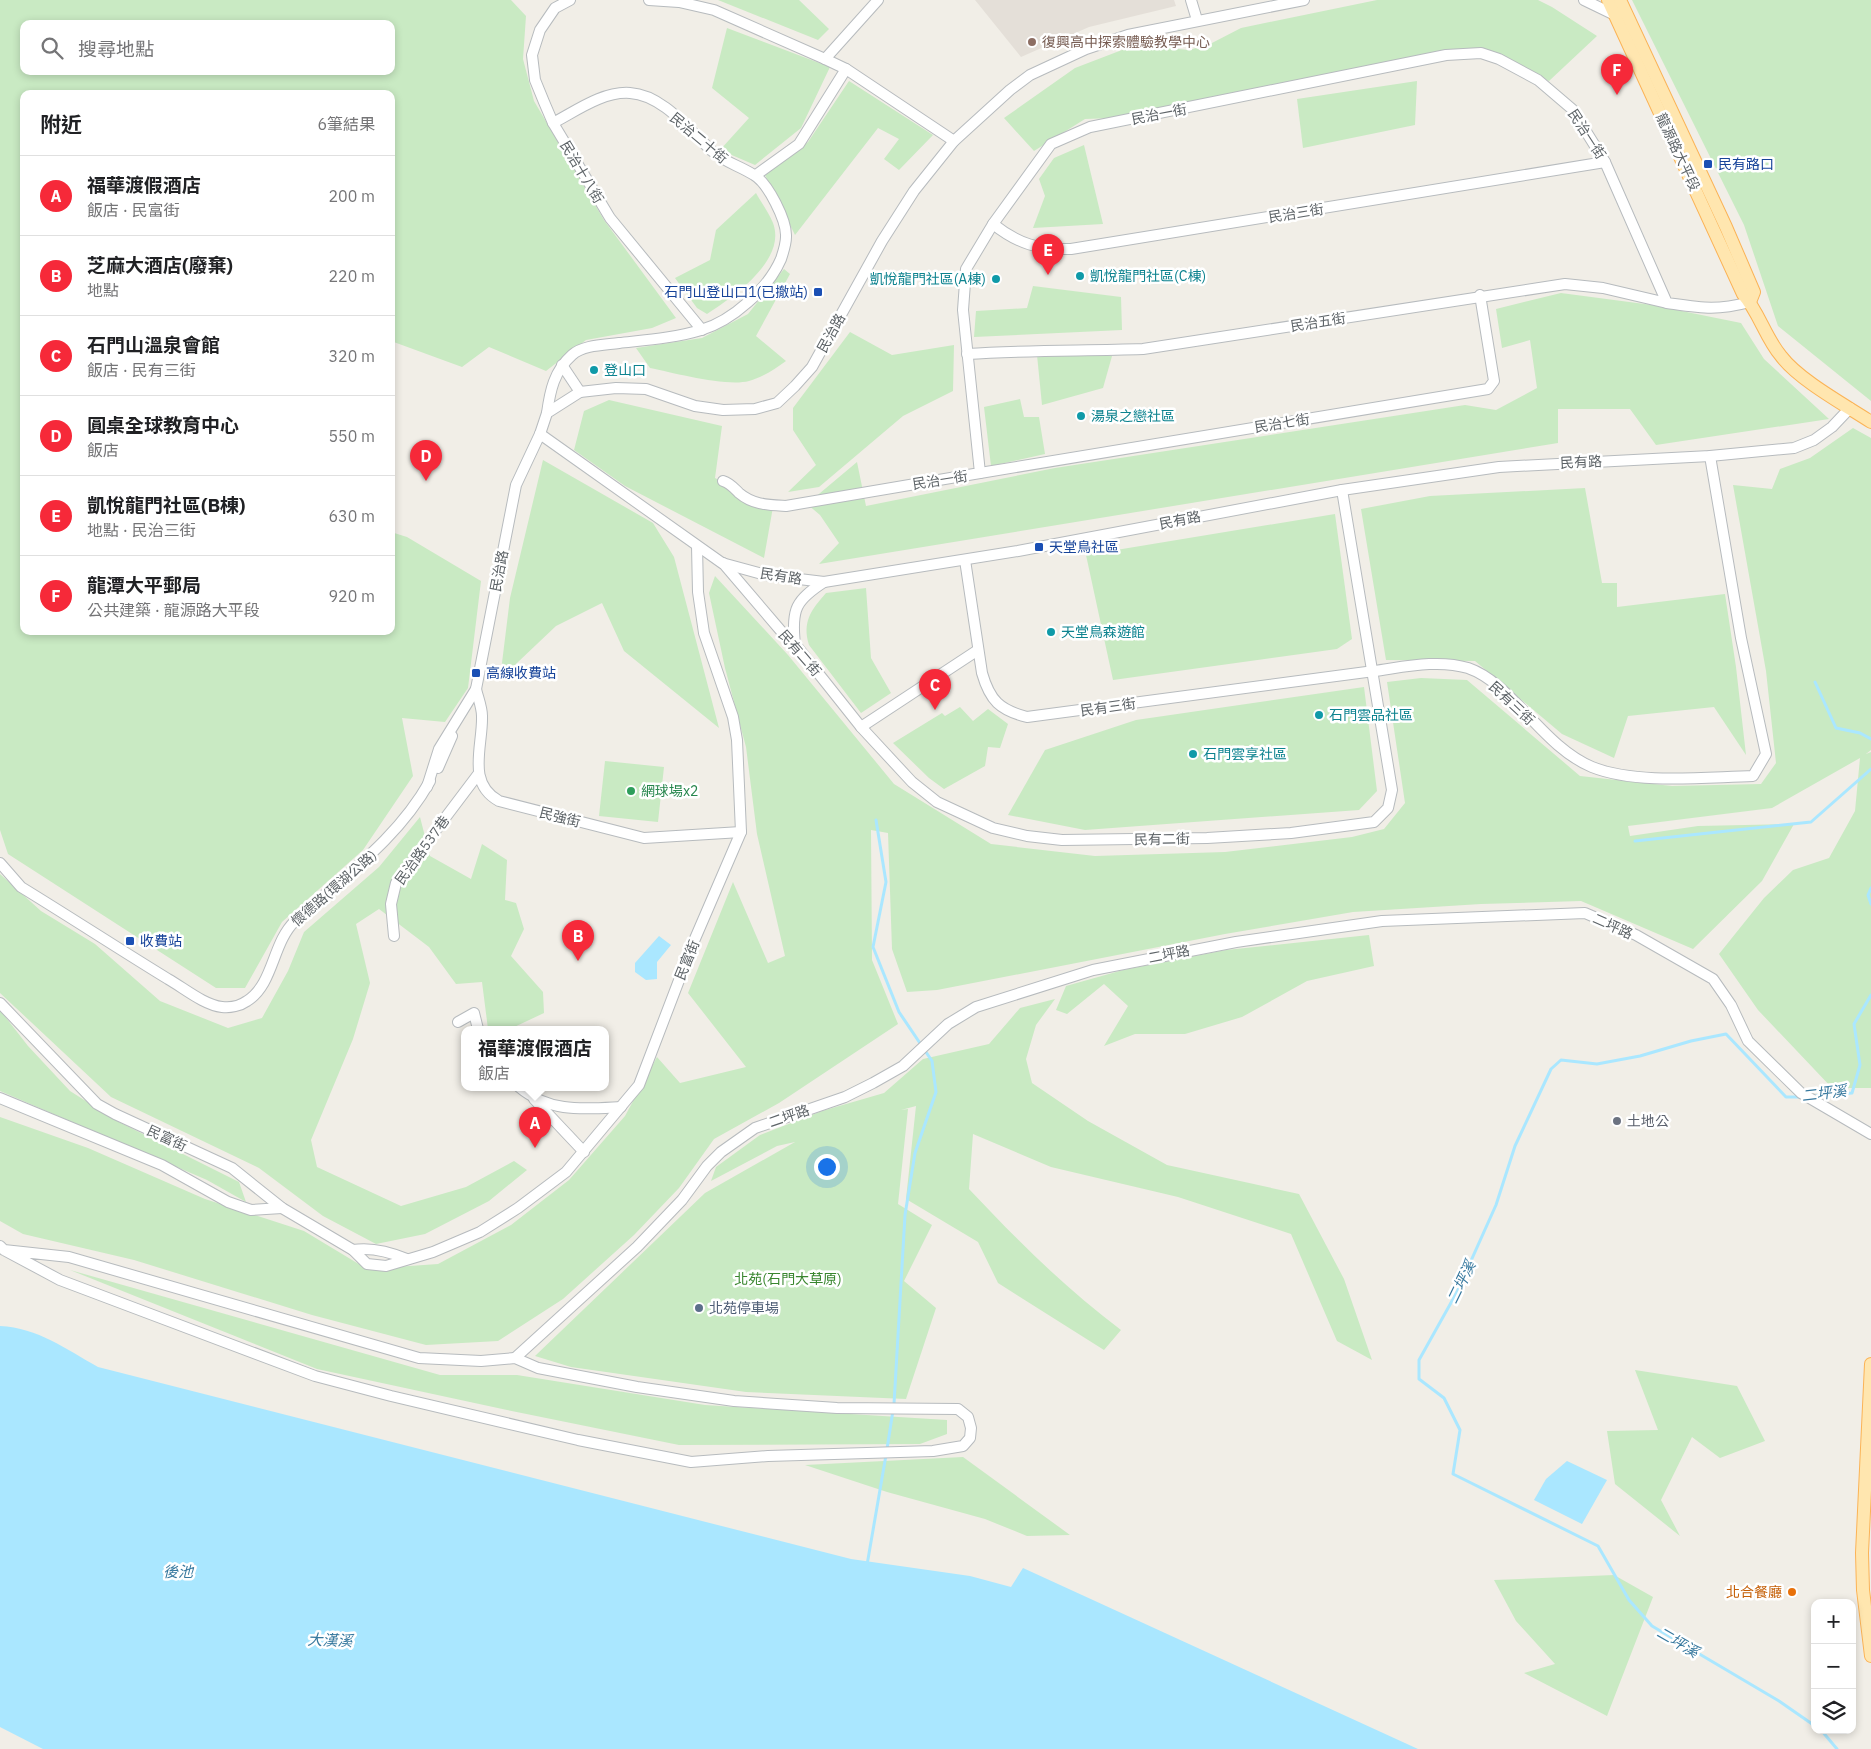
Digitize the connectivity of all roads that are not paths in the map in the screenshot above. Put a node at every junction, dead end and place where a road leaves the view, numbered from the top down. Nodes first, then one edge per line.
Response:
1 (570, 0) edge
2 (649, 0) edge
3 (878, 0) edge
4 (1191, 0) edge
5 (1304, 0) edge
6 (1584, 0) edge
7 (1608, 0) edge
8 (1620, 9) edge
9 (1197, 20) junction
10 (825, 59) junction
11 (846, 70) junction
12 (553, 123) junction
13 (954, 141) junction
14 (1605, 162) junction
15 (756, 175) junction
16 (993, 224) junction
17 (1480, 295) junction
18 (1750, 302) junction
19 (1667, 303) junction
20 (702, 330) junction
21 (967, 354) junction
22 (562, 365) junction
23 (580, 392) junction
24 (1850, 408) junction
25 (547, 413) junction
26 (1871, 422) edge
27 (540, 434) junction
28 (1710, 456) junction
29 (980, 473) junction
30 (723, 481) dead end
31 (1342, 490) junction
32 (697, 546) junction
33 (965, 560) junction
34 (722, 563) junction
35 (824, 582) junction
36 (795, 644) junction
37 (978, 650) junction
38 (1374, 671) junction
39 (476, 689) junction
40 (861, 727) junction
41 (479, 773) junction
42 (741, 832) junction
43 (0, 863) edge
44 (394, 936) dead end
45 (0, 1003) edge
46 (458, 1022) dead end
47 (477, 1026) edge
48 (524, 1091) edge
49 (0, 1098) edge
50 (534, 1099) junction
51 (621, 1107) junction
52 (1871, 1134) edge
53 (584, 1152) junction
54 (282, 1208) junction
55 (2, 1248) edge
56 (352, 1250) junction
57 (407, 1259) junction
58 (515, 1358) junction
59 (1871, 1364) edge
60 (1871, 1656) edge

1 - 12 street, 民治十八街
2 - 10 street
3 - 10 street
4 - 9 street
5 - 9 street, 民治路
6 - 8 street
7 - 8 main road, 龍源路大平段
8 - 18 main road, 龍源路大平段
9 - 13 street, 民治路
10 - 11 street
11 - 13 street
11 - 15 street
12 - 15 street, 民治二十街
12 - 20 street, 民治十八街
13 - 23 street, 民治路
14 - 16 street, 民治三街
14 - 16 street, 民治一街
14 - 19 street, 民治一街
15 - 20 street
16 - 21 street, 民治一街
17 - 19 street, 民治五街
17 - 21 street, 民治五街
17 - 29 street, 民治七街
18 - 19 street
18 - 24 main road, 龍源路大平段
20 - 22 street
21 - 29 street, 民治一街
22 - 23 street
22 - 25 street
23 - 25 street, 民治路
24 - 26 main road, 龍源路大平段
24 - 28 street, 民有路
25 - 27 street, 民治路
27 - 32 street, 民有路
27 - 39 street, 民治路
28 - 31 street, 民有路
28 - 38 street, 民有三街
29 - 30 street, 民治一街
31 - 33 street, 民有路
31 - 38 street, 民有二街
32 - 34 street, 民有路
32 - 42 street, 民富街
33 - 35 street, 民有路
33 - 37 street, 民有三街
34 - 35 street, 民有路
34 - 36 street, 民有二街
35 - 36 street
36 - 40 street, 民有二街
37 - 38 street, 民有三街
37 - 40 street
38 - 40 street, 民有二街
39 - 41 street, 民強街
39 - 43 street, 懷德路(環湖公路)
41 - 42 street, 民強街
41 - 44 street, 民治路537巷
42 - 51 street, 民富街
45 - 54 street, 民富街
46 - 47 street
48 - 50 street
49 - 54 street
50 - 51 street
50 - 53 street
51 - 53 street, 民富街
52 - 58 street, 二坪路
53 - 57 street, 民富街
54 - 56 street, 民富街
55 - 58 street
55 - 58 street
56 - 57 street, 民富街
56 - 57 street, 民富街
59 - 60 main road

